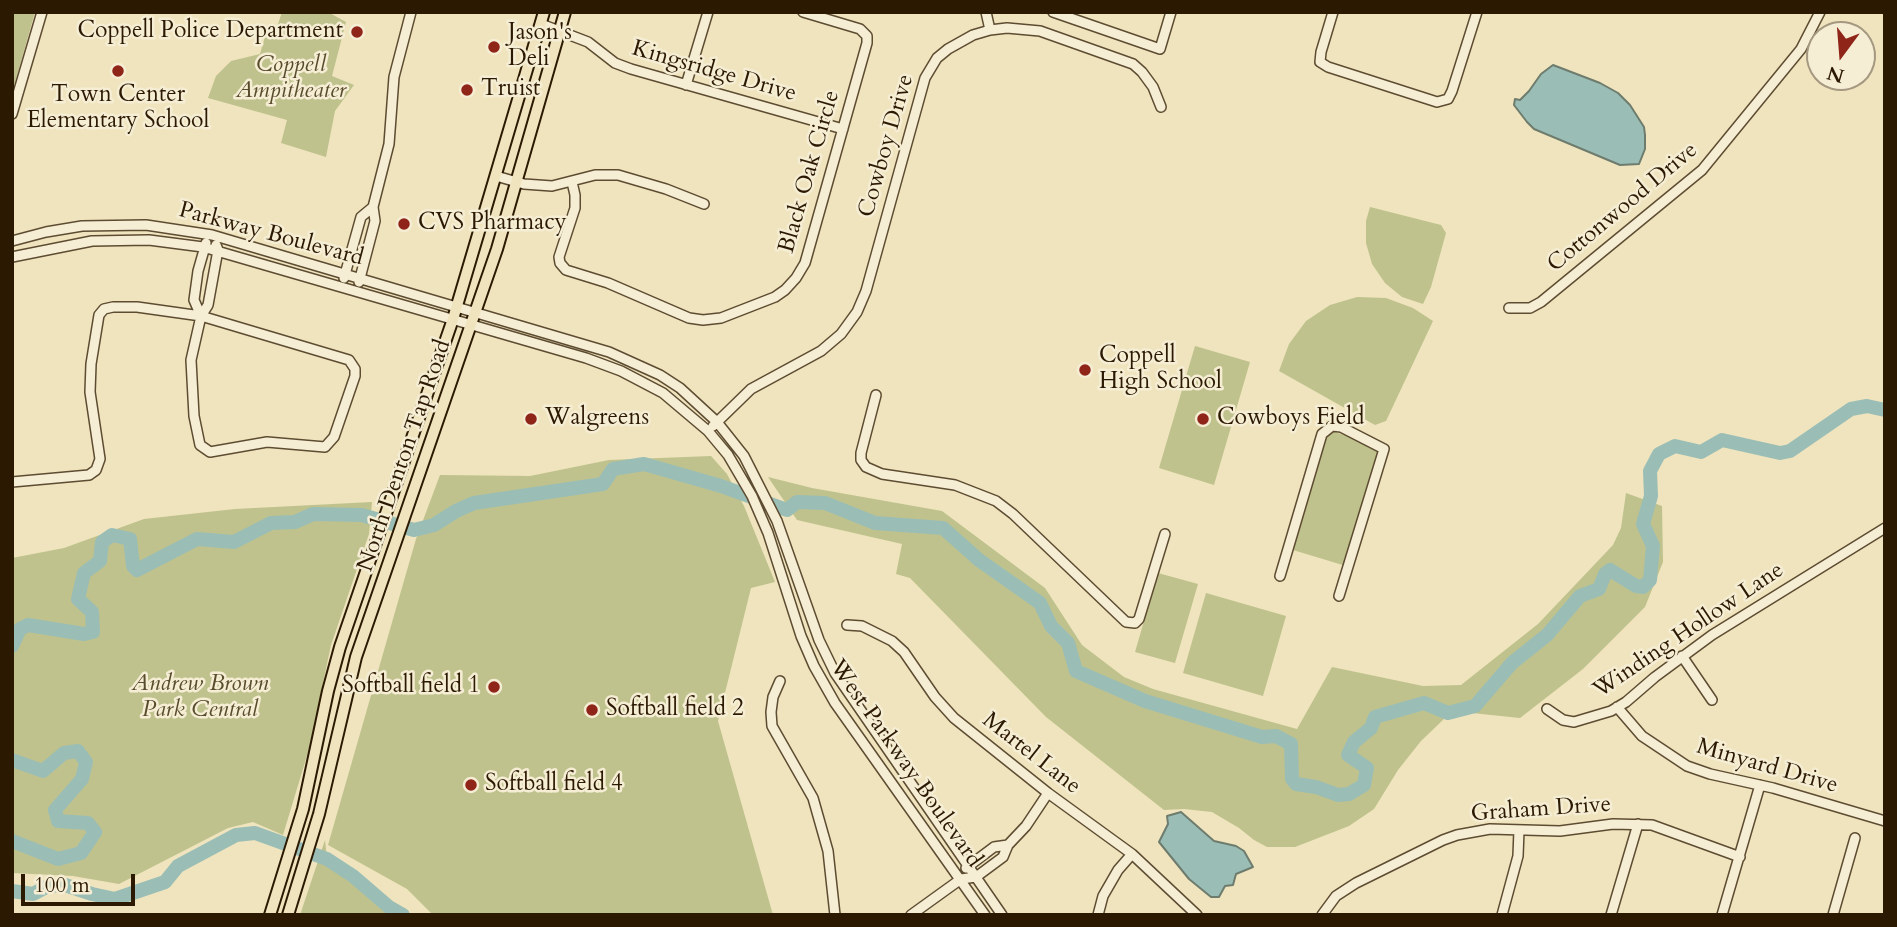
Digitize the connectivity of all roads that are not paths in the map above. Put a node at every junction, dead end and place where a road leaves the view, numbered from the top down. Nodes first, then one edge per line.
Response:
1 (42, 12) edge
2 (411, 12) edge
3 (544, 12) edge
4 (565, 12) edge
5 (708, 12) edge
6 (803, 12) edge
7 (986, 12) edge
8 (1053, 12) edge
9 (1171, 12) edge
10 (1334, 12) edge
11 (1476, 12) edge
12 (1820, 12) edge
13 (541, 24) junction
14 (560, 30) junction
15 (990, 30) junction
16 (686, 85) junction
17 (1161, 107) dead end
18 (12, 114) edge
19 (843, 129) junction
20 (496, 176) junction
21 (517, 181) junction
22 (572, 182) junction
23 (704, 204) dead end
24 (373, 207) junction
25 (212, 235) junction
26 (12, 241) edge
27 (203, 247) junction
28 (218, 250) junction
29 (12, 257) edge
30 (345, 274) junction
31 (360, 278) junction
32 (342, 286) junction
33 (356, 291) junction
34 (1509, 308) dead end
35 (455, 314) junction
36 (201, 316) junction
37 (474, 319) junction
38 (876, 395) dead end
39 (717, 422) junction
40 (708, 431) junction
41 (409, 451) junction
42 (427, 459) junction
43 (12, 482) edge
44 (1885, 528) edge
45 (1165, 534) dead end
46 (1280, 576) dead end
47 (1339, 596) dead end
48 (847, 625) dead end
49 (1682, 656) junction
50 (780, 681) dead end
51 (328, 691) junction
52 (345, 696) junction
53 (1712, 700) dead end
54 (1617, 707) junction
55 (1547, 709) dead end
56 (1760, 785) junction
57 (1048, 793) junction
58 (1885, 821) edge
59 (1638, 824) junction
60 (1519, 830) junction
61 (1855, 838) dead end
62 (1008, 845) junction
63 (1132, 854) junction
64 (1740, 857) junction
65 (968, 865) junction
66 (976, 877) junction
67 (961, 879) junction
68 (270, 915) edge
69 (288, 915) edge
70 (835, 915) edge
71 (911, 915) edge
72 (985, 915) edge
73 (1002, 915) edge
74 (1098, 915) edge
75 (1197, 915) edge
76 (1322, 915) edge
77 (1502, 915) edge
78 (1611, 915) edge
79 (1722, 915) edge
80 (1833, 915) edge

1 - 18 street
2 - 24 street
3 - 13 main road, North Denton Tap Road
4 - 14 main road, North Denton Tap Road
5 - 16 street
6 - 19 street, Black Oak Circle
7 - 15 street
8 - 9 street
10 - 11 street
12 - 34 street, Cottonwood Drive
13 - 14 street, Kingsridge Drive
13 - 20 main road, North Denton Tap Road
14 - 16 street, Kingsridge Drive
14 - 21 main road, North Denton Tap Road
15 - 17 street, Cowboy Drive
15 - 39 street, Cowboy Drive
16 - 19 street, Kingsridge Drive
19 - 22 street, Black Oak Circle
20 - 21 street
20 - 35 main road, North Denton Tap Road
21 - 22 street
21 - 37 main road, North Denton Tap Road
22 - 23 street
24 - 30 street
24 - 31 street
25 - 26 street, Parkway Boulevard
25 - 27 street
25 - 28 street
25 - 30 street, Parkway Boulevard
27 - 28 street, Parkway Boulevard
27 - 29 street, Parkway Boulevard
27 - 36 street
28 - 32 street, Parkway Boulevard
28 - 36 street
30 - 31 street, Parkway Boulevard
30 - 32 street
31 - 33 street
31 - 35 street, Parkway Boulevard
32 - 33 street, Parkway Boulevard
33 - 35 street, Parkway Boulevard
35 - 37 street, West Parkway Boulevard
35 - 41 main road, North Denton Tap Road
36 - 36 street
36 - 43 street
37 - 39 street, West Parkway Boulevard
37 - 40 street, West Parkway Boulevard
37 - 42 main road, North Denton Tap Road
38 - 45 street
39 - 40 street, Cowboy Drive
39 - 65 street, West Parkway Boulevard
40 - 67 street, West Parkway Boulevard
41 - 42 main road
41 - 51 main road, North Denton Tap Road
42 - 52 main road, North Denton Tap Road
44 - 49 street, Winding Hollow Lane
46 - 47 street
48 - 57 street, Martel Lane
49 - 53 street
49 - 54 street, Winding Hollow Lane
50 - 70 street
51 - 52 main road
51 - 68 main road, North Denton Tap Road
52 - 69 main road, North Denton Tap Road
54 - 55 street, Winding Hollow Lane
54 - 56 street, Minyard Drive
56 - 58 street, Minyard Drive
56 - 64 street
57 - 62 street
57 - 63 street, Martel Lane
59 - 60 street, Graham Drive
59 - 64 street, Graham Drive
59 - 78 street
60 - 76 street, Graham Drive
60 - 77 street
61 - 80 street
62 - 65 street
62 - 66 street
63 - 74 street
63 - 75 street, Martel Lane
64 - 79 street
65 - 66 street, West Parkway Boulevard
65 - 67 street
66 - 67 street
66 - 73 street, West Parkway Boulevard
67 - 71 street
67 - 72 street, West Parkway Boulevard

